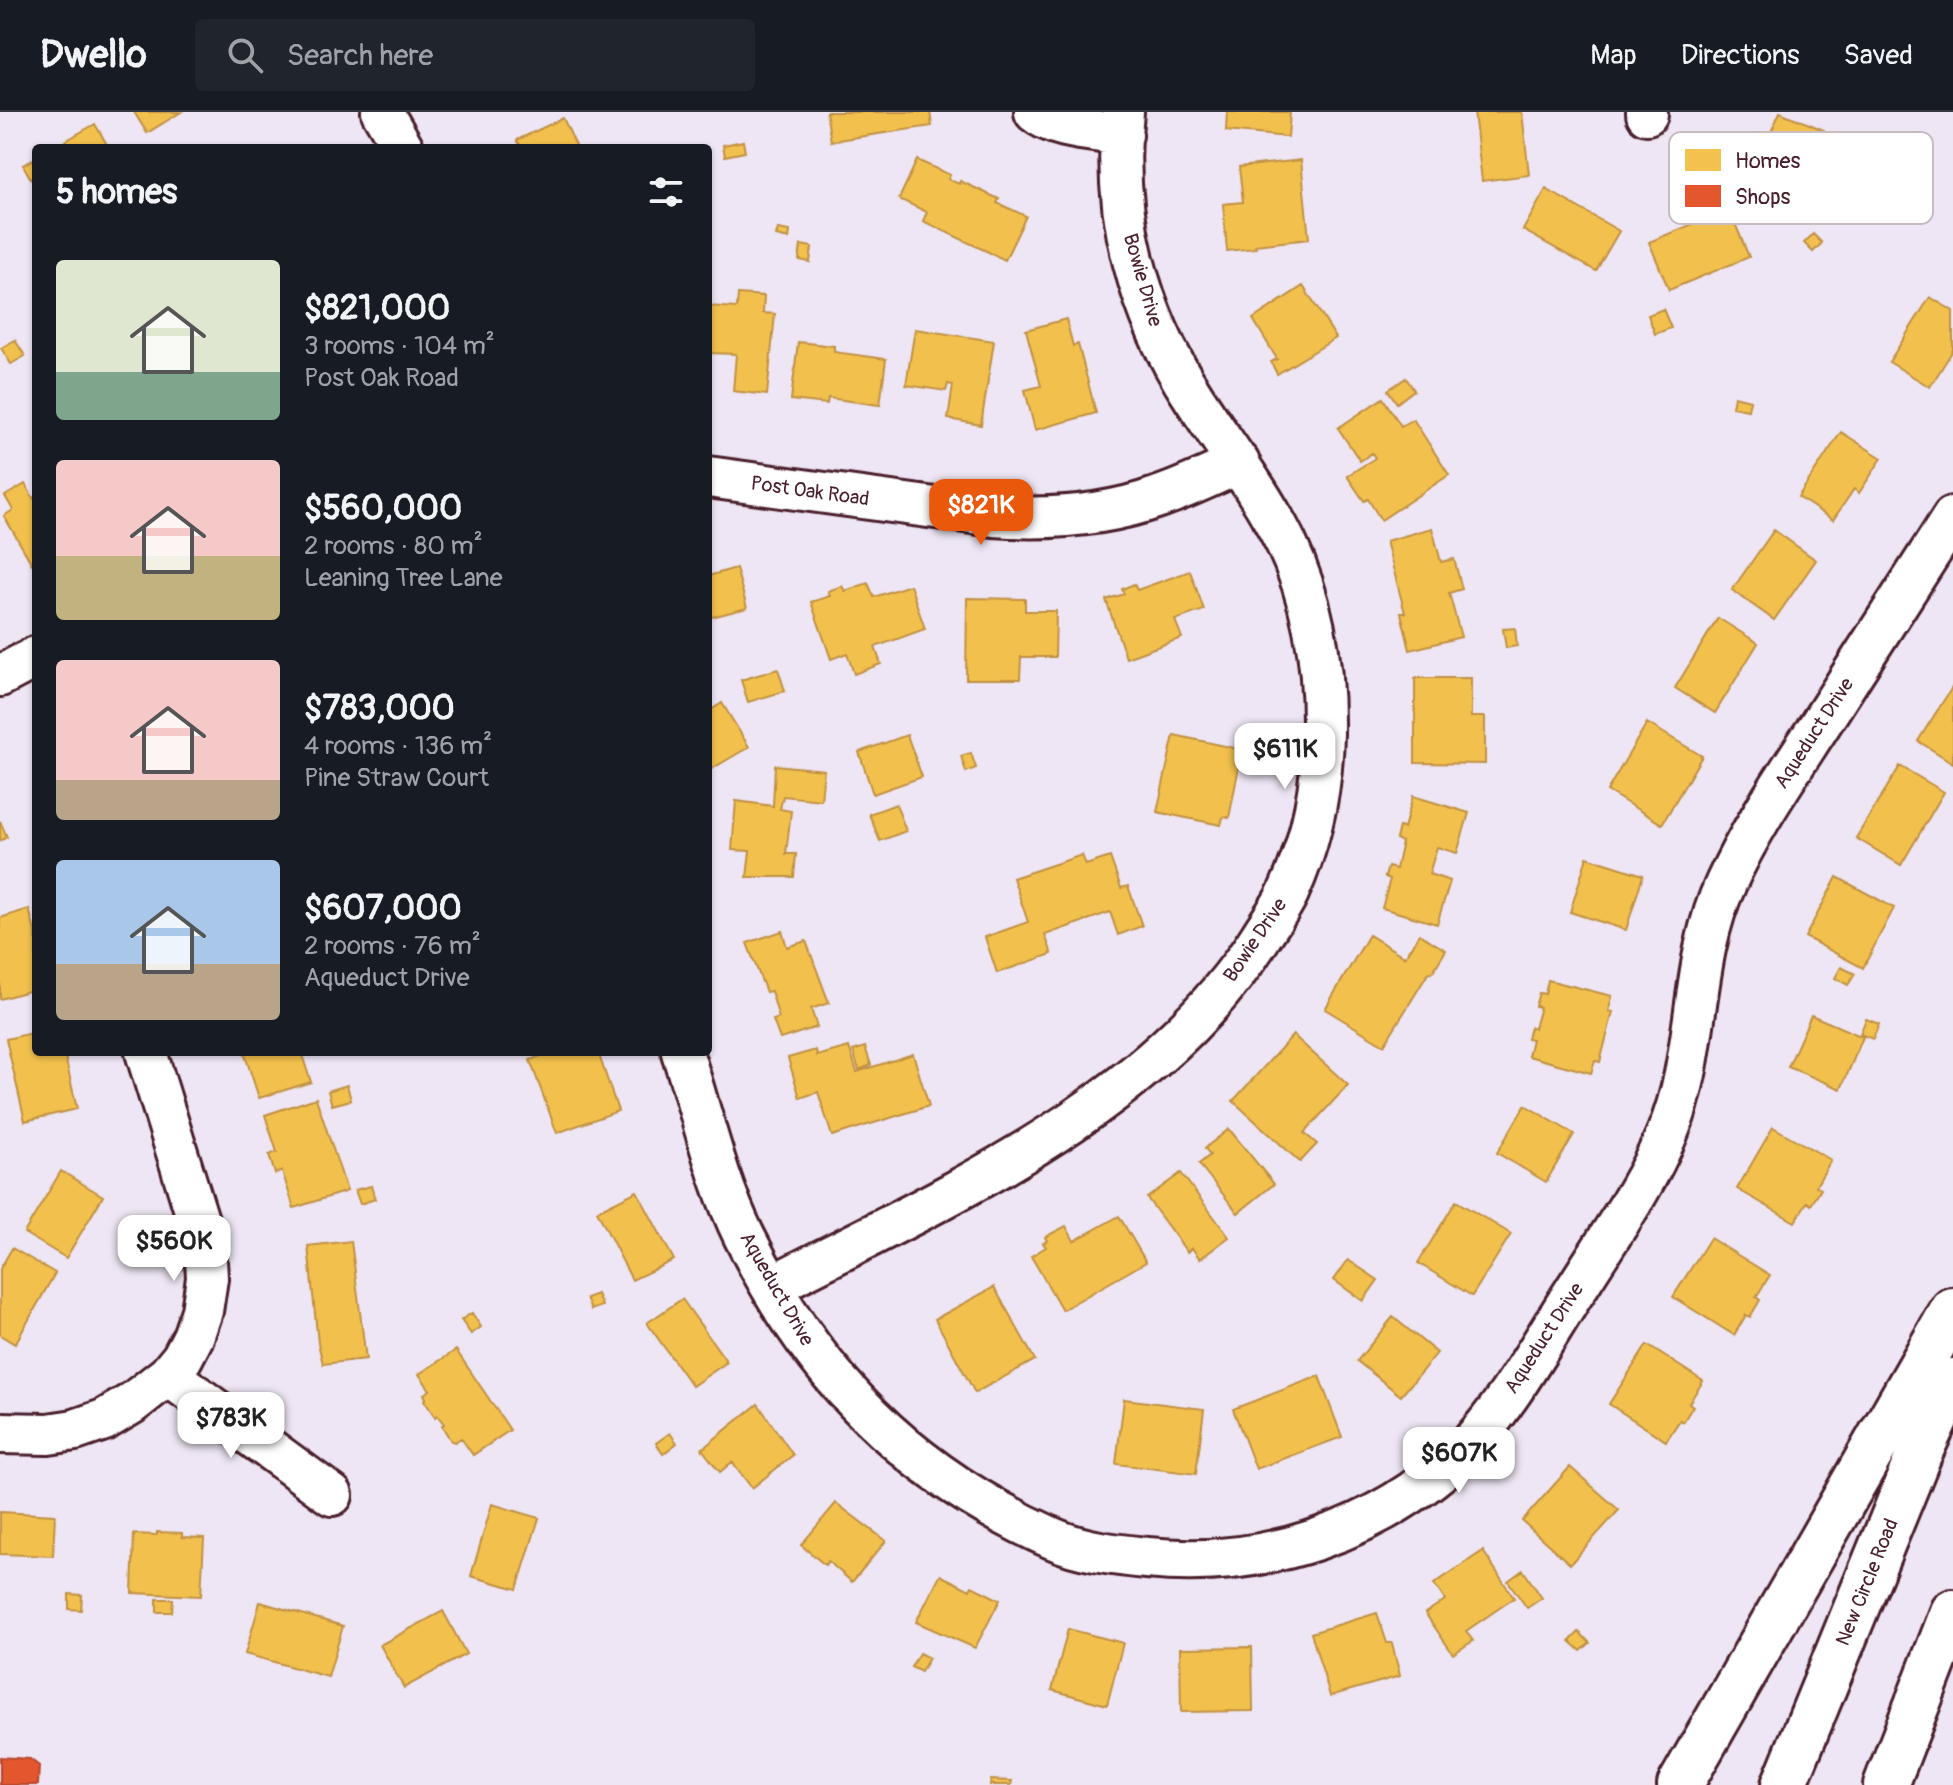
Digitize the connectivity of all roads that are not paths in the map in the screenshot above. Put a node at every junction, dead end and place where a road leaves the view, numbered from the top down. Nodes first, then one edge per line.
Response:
1 (382, 112) edge
2 (1035, 112) edge
3 (1123, 123) edge
4 (401, 144) edge
5 (1239, 463) junction
6 (712, 478) edge
7 (1953, 517) edge
8 (147, 1056) edge
9 (683, 1056) edge
10 (772, 1286) junction
11 (1953, 1310) edge
12 (168, 1375) junction
13 (1953, 1381) edge
14 (0, 1433) edge
15 (332, 1495) dead end
16 (1953, 1612) edge
17 (1680, 1785) edge
18 (1784, 1785) edge
19 (1886, 1785) edge

1 - 4 street
2 - 3 street
3 - 5 street, Bowie Drive
5 - 6 street, Post Oak Road
5 - 10 street, Bowie Drive
7 - 10 street, Aqueduct Drive
8 - 12 street
9 - 10 street, Aqueduct Drive
11 - 17 highway
12 - 14 street
12 - 15 street
13 - 18 highway, New Circle Road
16 - 19 highway

